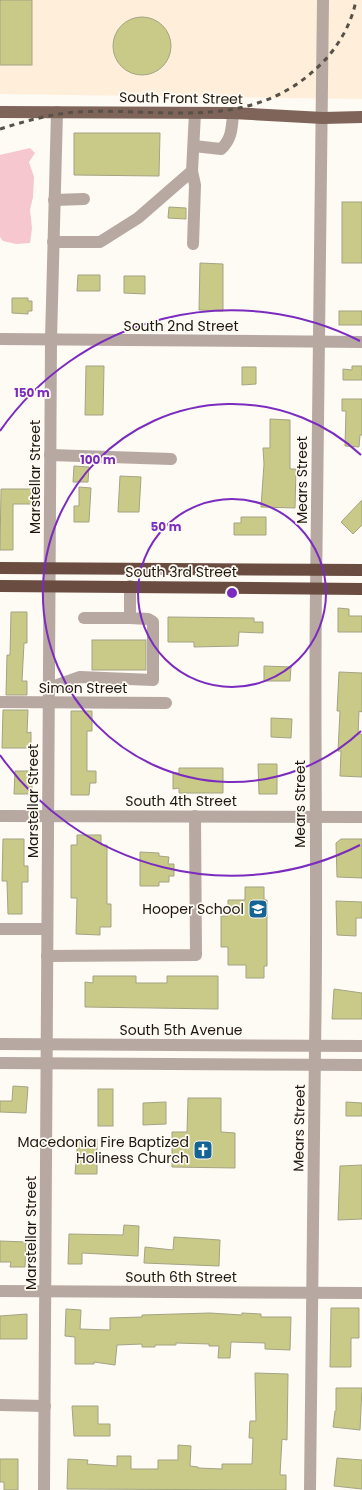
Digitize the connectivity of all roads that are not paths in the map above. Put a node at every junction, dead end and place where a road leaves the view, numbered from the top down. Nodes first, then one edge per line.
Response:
1 (323, 0) edge
2 (0, 112) edge
3 (56, 112) junction
4 (195, 113) junction
5 (233, 113) junction
6 (362, 117) edge
7 (323, 118) junction
8 (194, 146) junction
9 (192, 171) junction
10 (84, 199) dead end
11 (54, 200) junction
12 (53, 242) junction
13 (194, 244) dead end
14 (0, 340) edge
15 (51, 340) junction
16 (318, 342) junction
17 (362, 342) edge
18 (50, 455) junction
19 (171, 459) dead end
20 (0, 568) edge
21 (50, 568) junction
22 (316, 570) junction
23 (362, 570) edge
24 (0, 586) edge
25 (50, 586) junction
26 (130, 586) junction
27 (316, 588) junction
28 (362, 588) edge
29 (84, 618) dead end
30 (130, 618) junction
31 (49, 688) junction
32 (0, 702) edge
33 (49, 702) junction
34 (166, 703) dead end
35 (0, 816) edge
36 (48, 816) junction
37 (195, 816) junction
38 (315, 816) junction
39 (362, 817) edge
40 (0, 929) edge
41 (48, 929) junction
42 (47, 956) junction
43 (0, 1044) edge
44 (47, 1044) junction
45 (316, 1046) junction
46 (362, 1046) edge
47 (0, 1063) edge
48 (47, 1063) junction
49 (315, 1064) junction
50 (362, 1065) edge
51 (0, 1291) edge
52 (45, 1291) junction
53 (311, 1293) junction
54 (362, 1293) edge
55 (0, 1405) edge
56 (45, 1406) junction
57 (44, 1490) edge
58 (310, 1490) edge

1 - 7 street, Mears Street
2 - 3 main road, South Front Street
3 - 4 main road, South Front Street
3 - 11 street, Marstellar Street
4 - 5 main road, South Front Street
4 - 8 street
5 - 7 main road, South Front Street
5 - 8 street
6 - 7 main road, South Front Street
7 - 16 street, Mears Street
8 - 9 street
9 - 12 street
9 - 13 street
10 - 11 street
11 - 12 street, Marstellar Street
12 - 15 street, Marstellar Street
14 - 15 street, South 2nd Street
15 - 16 street, South 2nd Street
15 - 18 street, Marstellar Street
16 - 17 street, South 2nd Street
16 - 22 street, Mears Street
18 - 19 street
18 - 21 street, Marstellar Street
20 - 21 highway, South 3rd Street
21 - 22 highway, South 3rd Street
21 - 25 street, Marstellar Street
22 - 23 highway, South 3rd Street
22 - 27 street, Mears Street
24 - 25 highway, South 3rd Street
25 - 26 highway, South 3rd Street
25 - 31 street, Marstellar Street
26 - 27 highway, South 3rd Street
26 - 30 street
27 - 28 highway, South 3rd Street
27 - 38 street, Mears Street
29 - 30 street
30 - 31 street
31 - 33 street, Marstellar Street
32 - 33 street, Simon Street
33 - 34 street, Simon Street
33 - 36 street, Marstellar Street
35 - 36 street, South 4th Street
36 - 37 street, South 4th Street
36 - 41 street, Marstellar Street
37 - 38 street, South 4th Street
37 - 42 street
38 - 39 street, South 4th Street
38 - 45 street, Mears Street
40 - 41 street
41 - 42 street, Marstellar Street
42 - 44 street, Marstellar Street
43 - 44 street, South 5th Avenue
44 - 45 street, South 5th Avenue
44 - 48 street, Marstellar Street
45 - 46 street, South 5th Avenue
45 - 49 street, Mears Street
47 - 48 street
48 - 49 street
48 - 52 street, Marstellar Street
49 - 50 street
49 - 53 street, Mears Street
51 - 52 street, South 6th Street
52 - 53 street, South 6th Street
52 - 56 street, Marstellar Street
53 - 54 street, South 6th Street
53 - 58 street, Mears Street
55 - 56 street
56 - 57 street, Marstellar Street

